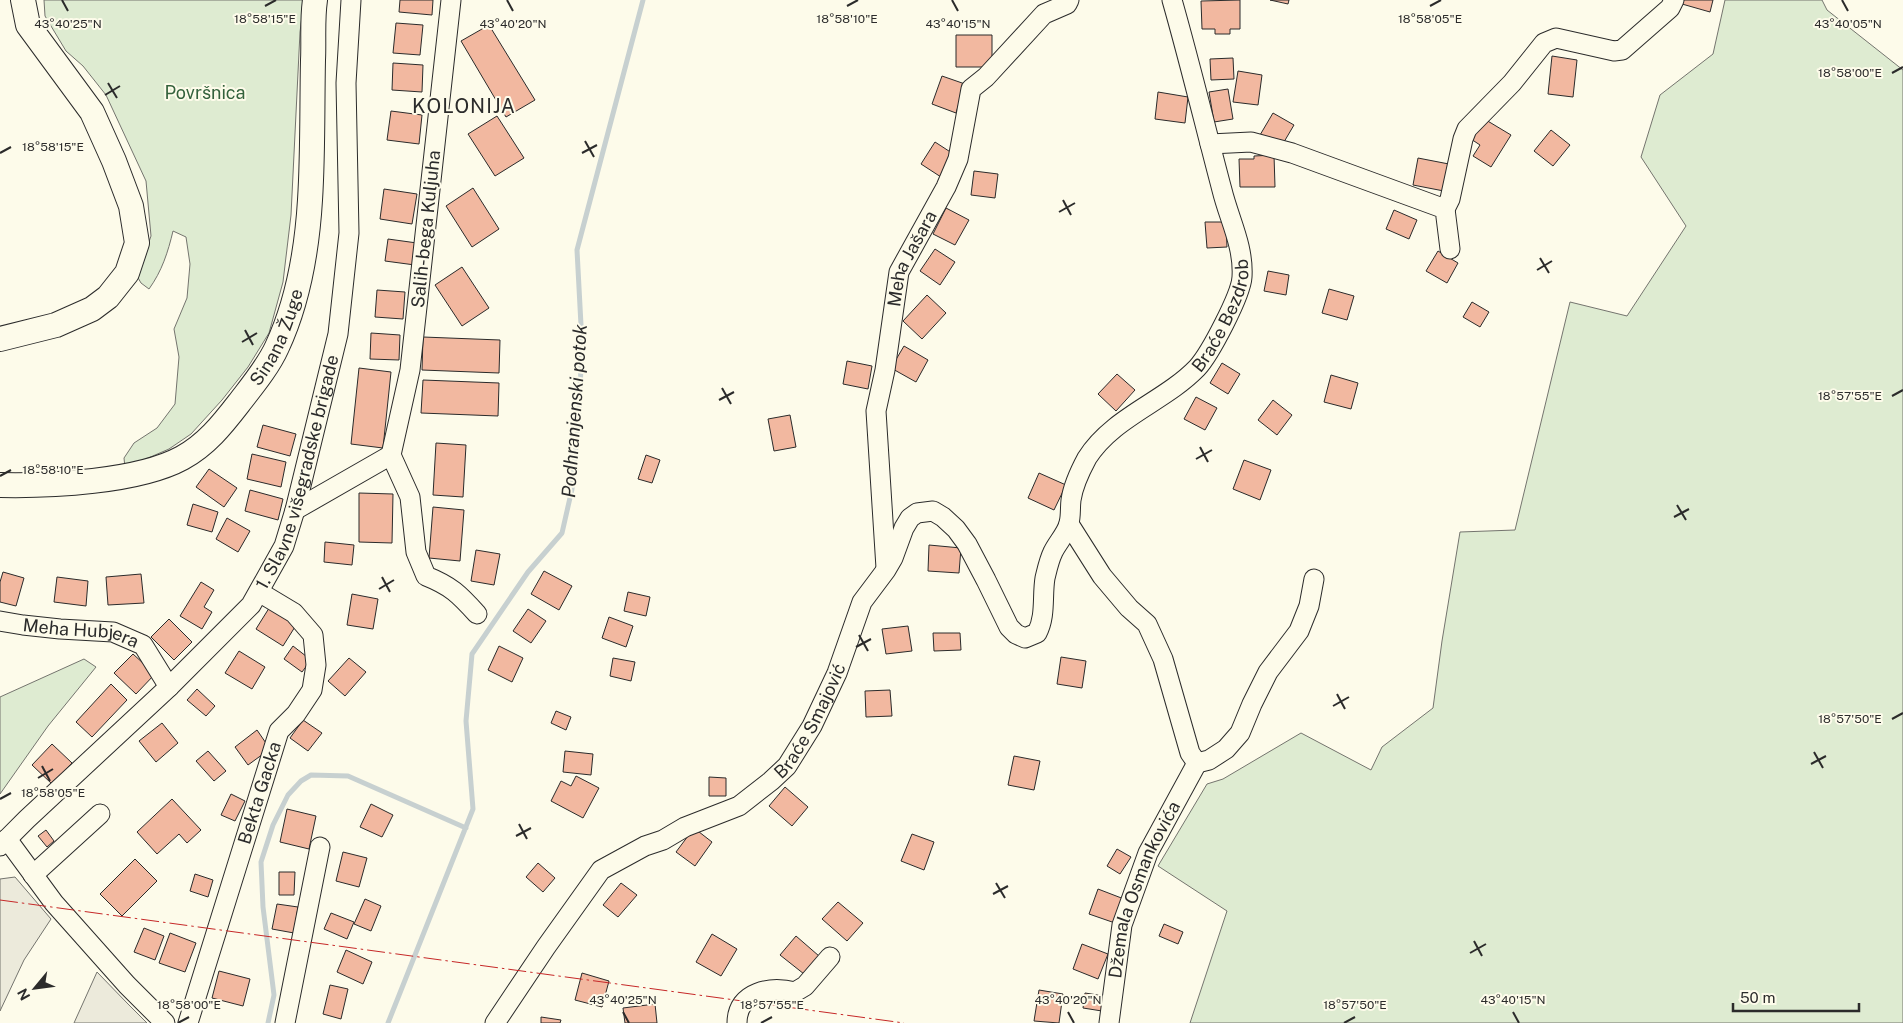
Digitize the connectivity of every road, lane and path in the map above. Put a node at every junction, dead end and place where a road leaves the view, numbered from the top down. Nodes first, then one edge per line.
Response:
1 (23, 0) edge
2 (315, 0) edge
3 (351, 0) edge
4 (451, 0) edge
5 (1069, 0) edge
6 (1172, 0) edge
7 (1674, 0) edge
8 (1210, 144) junction
9 (1445, 209) junction
10 (1450, 249) dead end
11 (0, 340) edge
12 (391, 456) junction
13 (0, 485) edge
14 (295, 510) junction
15 (1069, 524) junction
16 (886, 570) junction
17 (1314, 579) dead end
18 (260, 592) junction
19 (476, 614) dead end
20 (0, 621) edge
21 (169, 686) junction
22 (1196, 763) junction
23 (100, 814) dead end
24 (4, 843) edge
25 (320, 847) dead end
26 (0, 858) edge
27 (33, 875) junction
28 (830, 957) dead end
29 (500, 1019) edge
30 (165, 1023) edge
31 (188, 1023) edge
32 (285, 1023) edge
33 (737, 1023) edge
34 (1109, 1023) edge

1 - 11 main road
2 - 13 main road, Sinana Žuge
3 - 14 street, 1. Slavne višegradske brigade
4 - 12 street, Salih-bega Kuljuha
5 - 16 street, Meha Jašara
6 - 8 street, Braće Bezdrob
7 - 9 street
8 - 9 street
8 - 15 street, Braće Bezdrob
9 - 10 street
12 - 14 street
12 - 19 street
14 - 18 street, 1. Slavne višegradske brigade
15 - 16 street, Braće Smajović
15 - 22 street
16 - 29 street, Braće Smajović
17 - 22 street
18 - 21 street, 1. Slavne višegradske brigade
18 - 31 street, Bekta Gacka
20 - 21 street, Meha Hubjera
21 - 24 street, 1. Slavne višegradske brigade
22 - 34 street, Džemala Osmankovića
23 - 27 street
24 - 26 street
24 - 27 street
25 - 32 street
27 - 30 street
28 - 33 street

